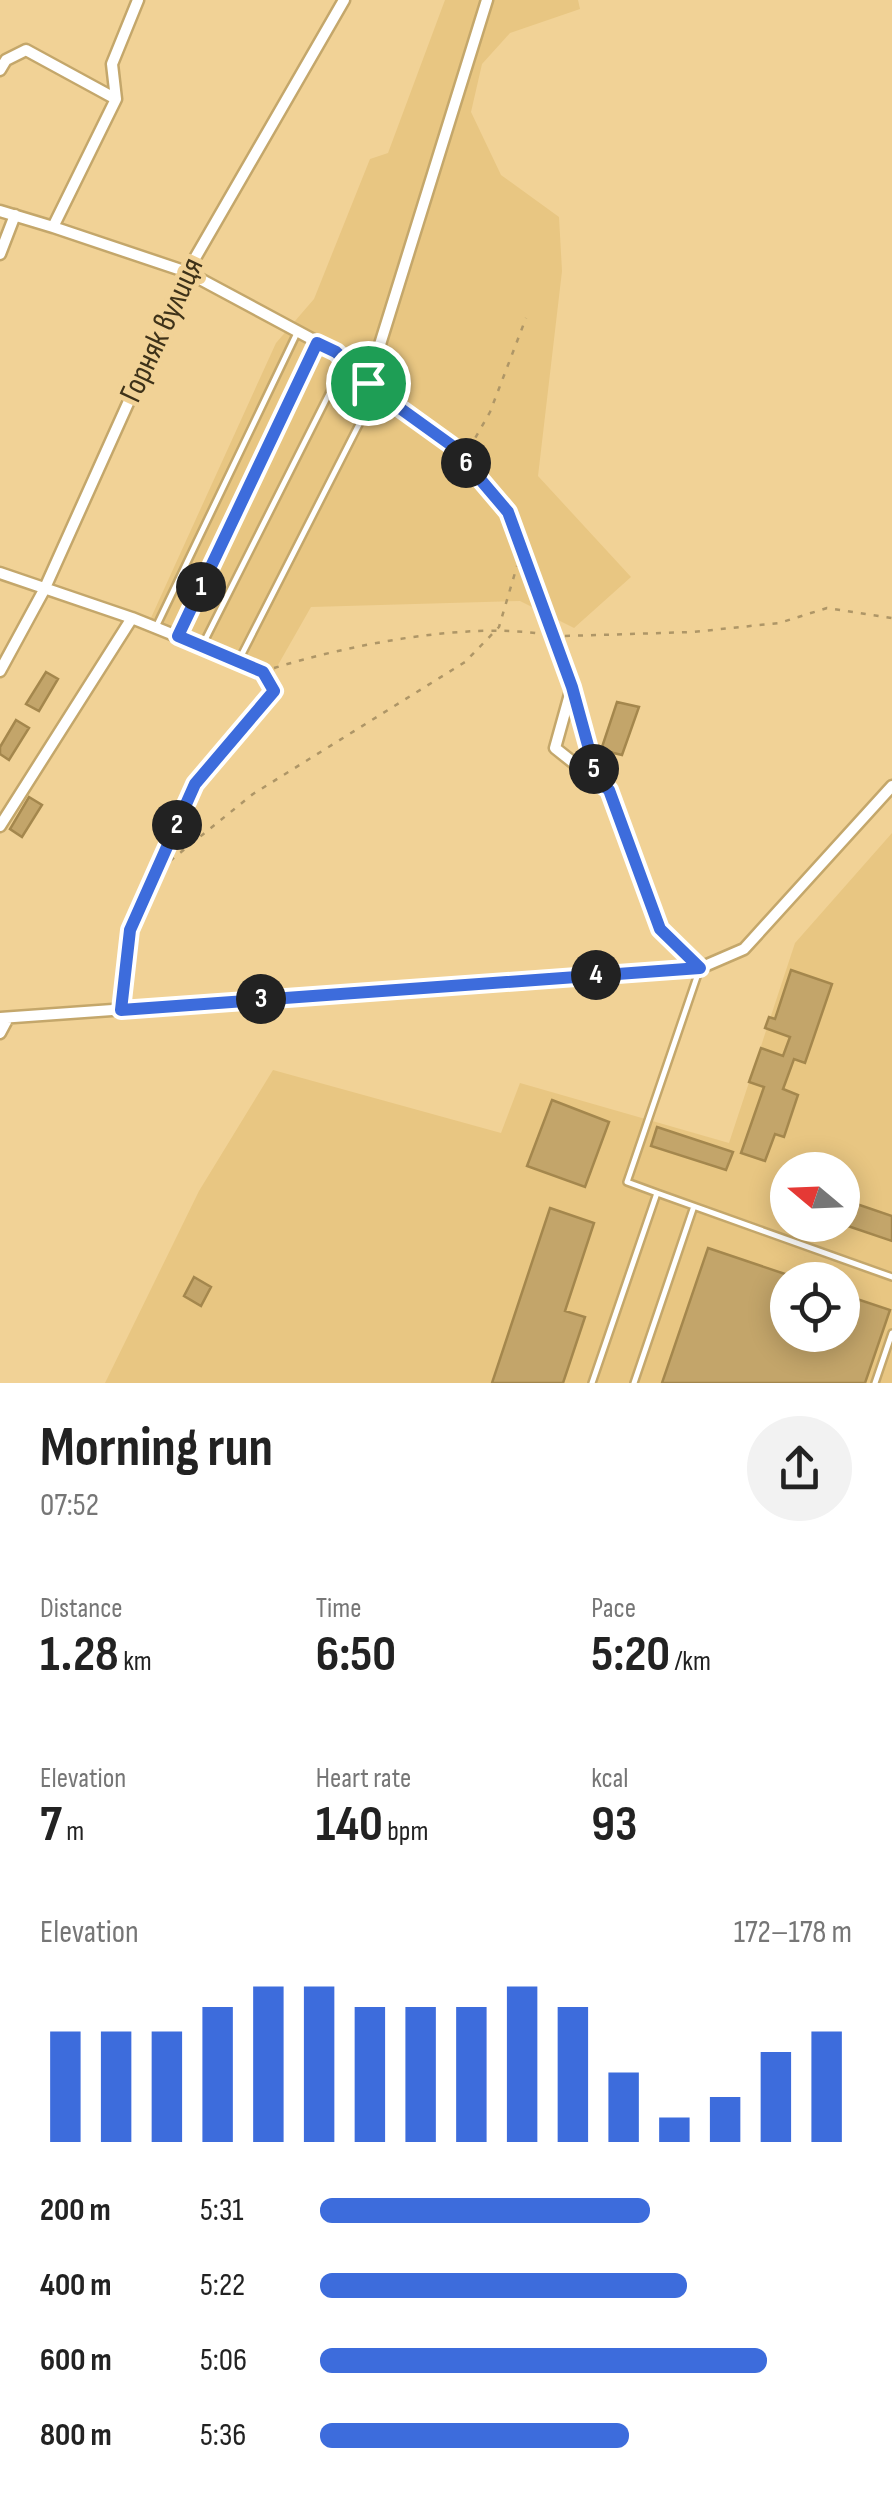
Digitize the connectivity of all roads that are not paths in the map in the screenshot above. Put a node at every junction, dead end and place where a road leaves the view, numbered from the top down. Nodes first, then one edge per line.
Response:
1 (138, 0) edge
2 (344, 0) edge
3 (487, 0) edge
4 (0, 70) edge
5 (116, 99) junction
6 (0, 211) edge
7 (15, 215) junction
8 (53, 227) junction
9 (0, 254) edge
10 (187, 272) junction
11 (297, 333) junction
12 (317, 343) junction
13 (346, 361) junction
14 (372, 387) junction
15 (0, 573) edge
16 (44, 590) junction
17 (132, 618) junction
18 (156, 627) junction
19 (178, 636) junction
20 (201, 647) junction
21 (238, 662) junction
22 (0, 672) edge
23 (263, 672) road end
24 (892, 786) edge
25 (0, 826) edge
26 (700, 968) junction
27 (4, 1018) edge
28 (0, 1033) edge
29 (657, 1193) junction
30 (693, 1209) junction
31 (892, 1276) edge
32 (892, 1332) edge
33 (592, 1383) edge
34 (634, 1383) edge
35 (875, 1383) edge

1 - 5 street
2 - 10 street, Горняк вулиця
3 - 14 street
4 - 5 street
5 - 8 street
6 - 7 street
7 - 8 street
7 - 9 street
8 - 10 street
10 - 11 street
10 - 16 street, Горняк вулиця
11 - 12 street
11 - 18 lane
12 - 13 street
12 - 19 lane
13 - 14 street
13 - 20 lane
14 - 21 lane
14 - 26 street
15 - 16 street
16 - 17 street
16 - 22 street, Горняк вулиця
17 - 18 street
17 - 25 street
18 - 19 street
19 - 20 street
20 - 21 street
21 - 23 street
24 - 26 street
26 - 27 street
26 - 29 lane
27 - 28 street
29 - 30 lane
29 - 33 lane
30 - 31 lane
30 - 34 lane
32 - 35 lane

